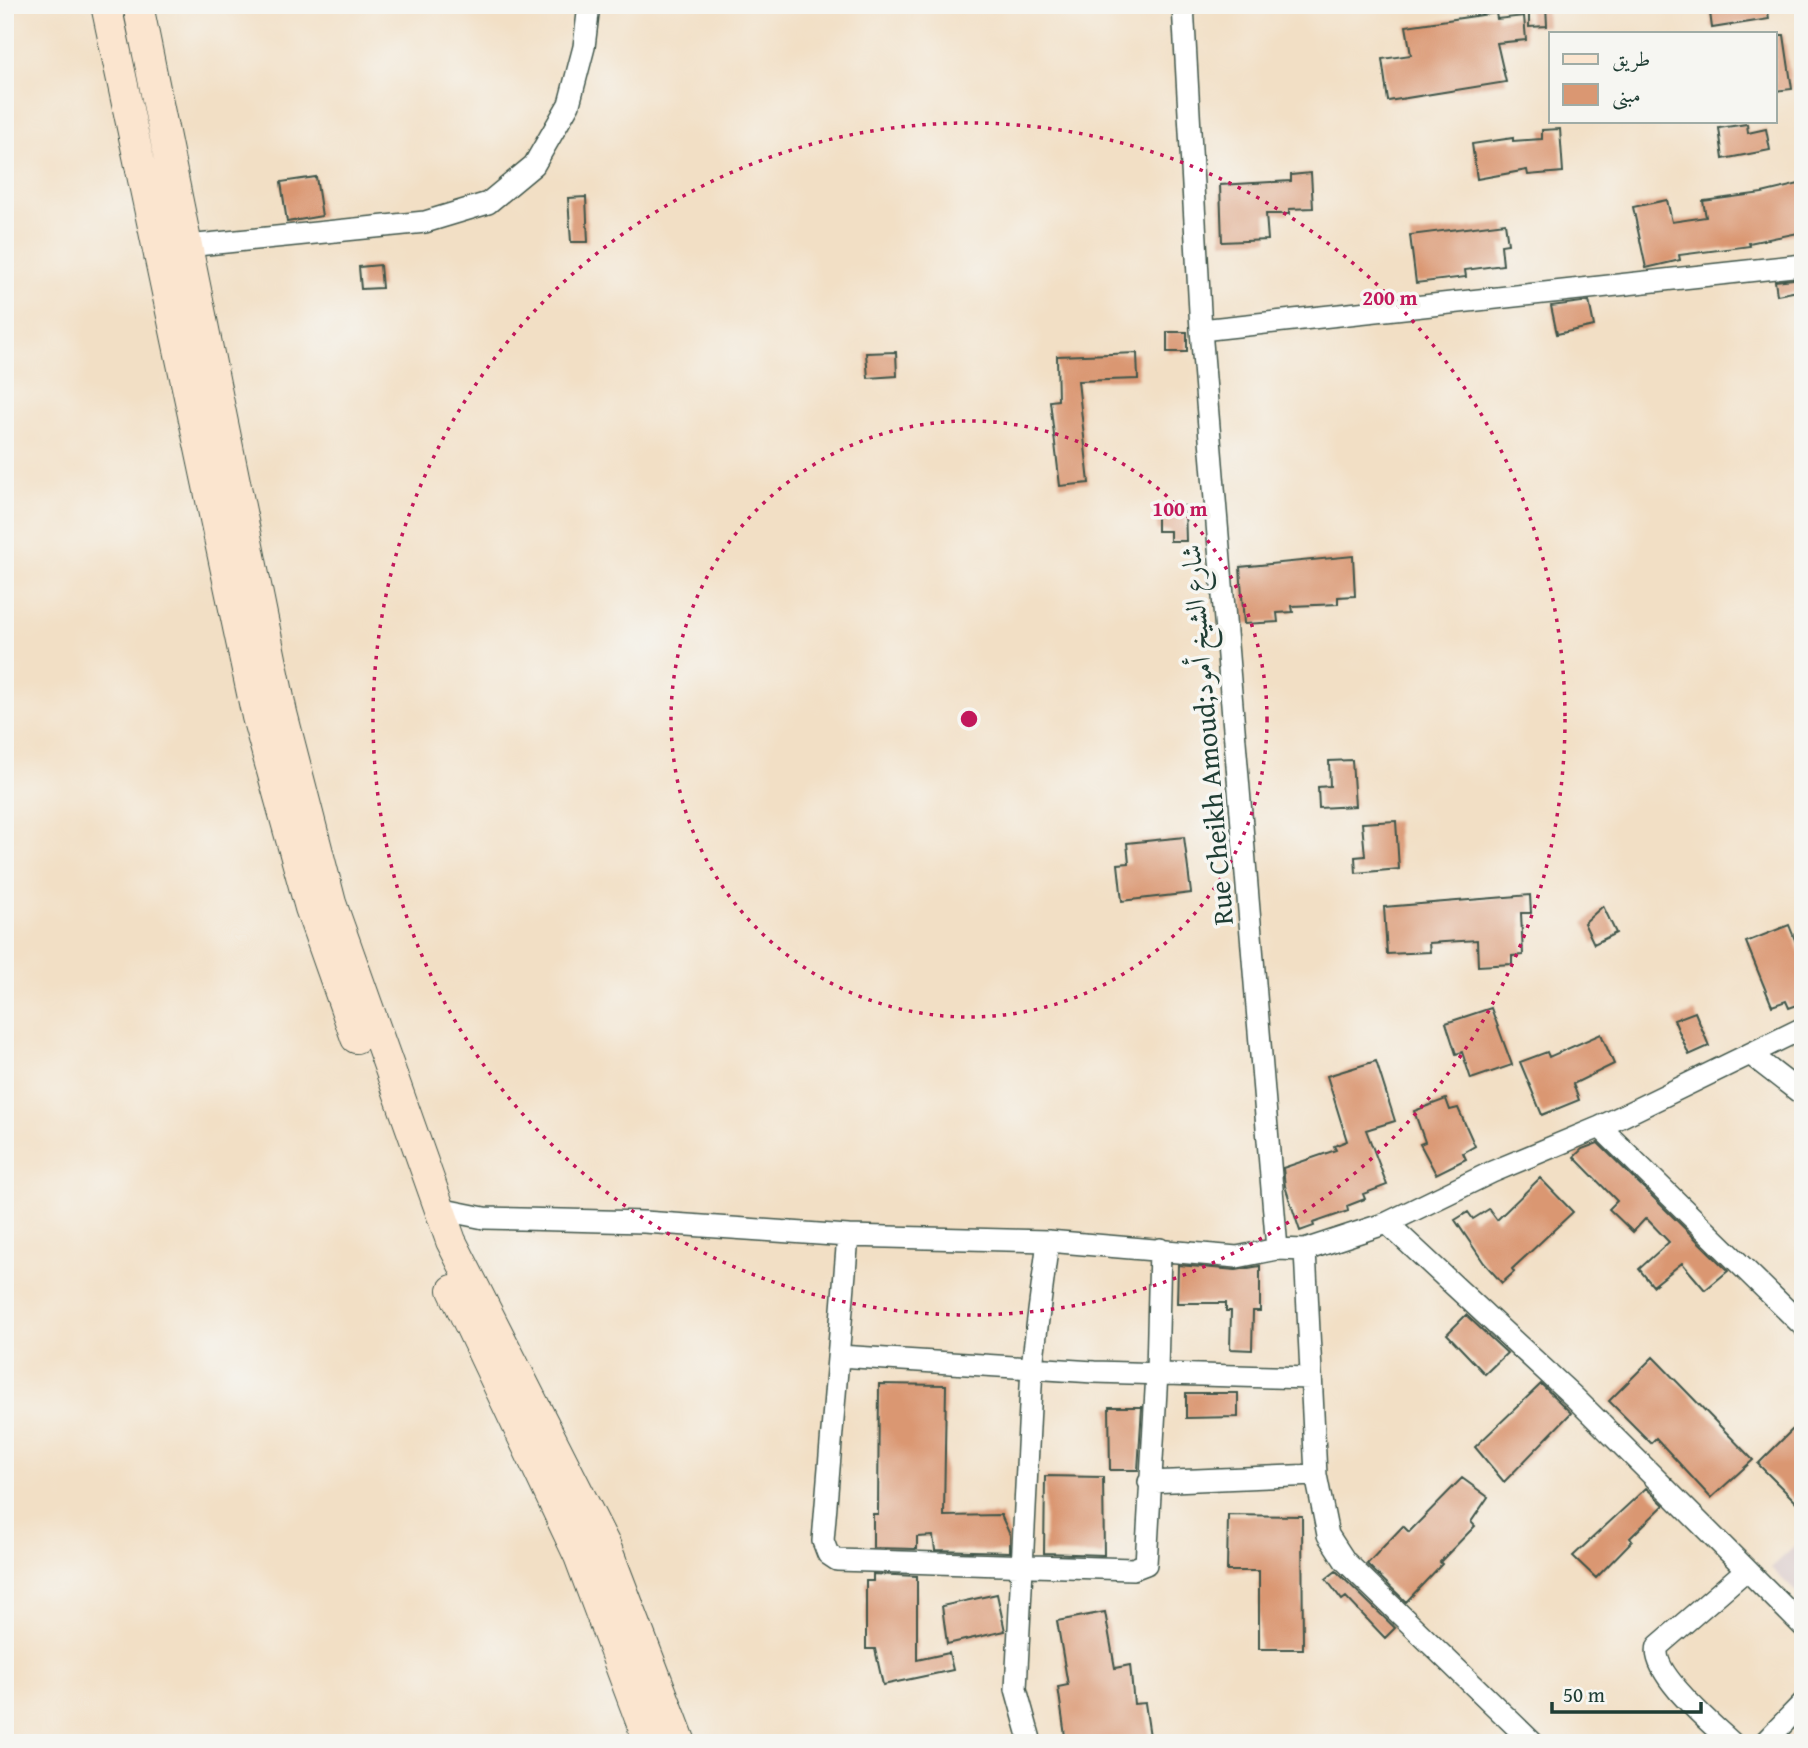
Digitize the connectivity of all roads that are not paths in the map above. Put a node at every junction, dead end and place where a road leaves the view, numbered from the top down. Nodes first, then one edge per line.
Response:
1 (106, 5) edge
2 (138, 5) edge
3 (589, 5) edge
4 (1183, 5) edge
5 (187, 246) junction
6 (1803, 265) edge
7 (1201, 330) junction
8 (1803, 1028) edge
9 (1750, 1054) junction
10 (1803, 1095) edge
11 (1600, 1127) junction
12 (439, 1209) junction
13 (484, 1218) junction
14 (1387, 1223) junction
15 (848, 1236) junction
16 (450, 1241) junction
17 (1048, 1241) junction
18 (1160, 1249) junction
19 (1277, 1249) junction
20 (1305, 1250) junction
21 (1803, 1326) edge
22 (839, 1356) junction
23 (1032, 1366) junction
24 (1157, 1373) junction
25 (1310, 1378) junction
26 (1316, 1475) junction
27 (1149, 1482) junction
28 (1023, 1563) junction
29 (1746, 1570) junction
30 (1803, 1626) edge
31 (1803, 1703) edge
32 (649, 1743) edge
33 (681, 1743) edge
34 (1031, 1743) edge
35 (1533, 1743) edge
36 (1732, 1743) edge
37 (1764, 1743) edge

1 - 32 street
2 - 5 street
3 - 5 street
4 - 7 street, Rue Cheikh Amoud;شارع الشيخ أمود
5 - 12 street
6 - 7 street
7 - 19 street, Rue Cheikh Amoud;شارع الشيخ أمود
8 - 9 street
9 - 10 street
9 - 11 street
11 - 14 street
11 - 21 street
12 - 13 street
12 - 16 street
13 - 15 street
13 - 16 street
14 - 20 street
14 - 29 street
15 - 17 street
15 - 22 street
16 - 33 street
17 - 18 street
17 - 23 street
18 - 19 street
18 - 24 street
19 - 20 street
20 - 25 street
22 - 23 street
22 - 28 street
23 - 24 street
23 - 28 street
24 - 25 street
24 - 27 street
25 - 26 street
26 - 27 street
26 - 35 street
27 - 28 street
28 - 34 street
29 - 30 street
29 - 36 street
31 - 37 street

